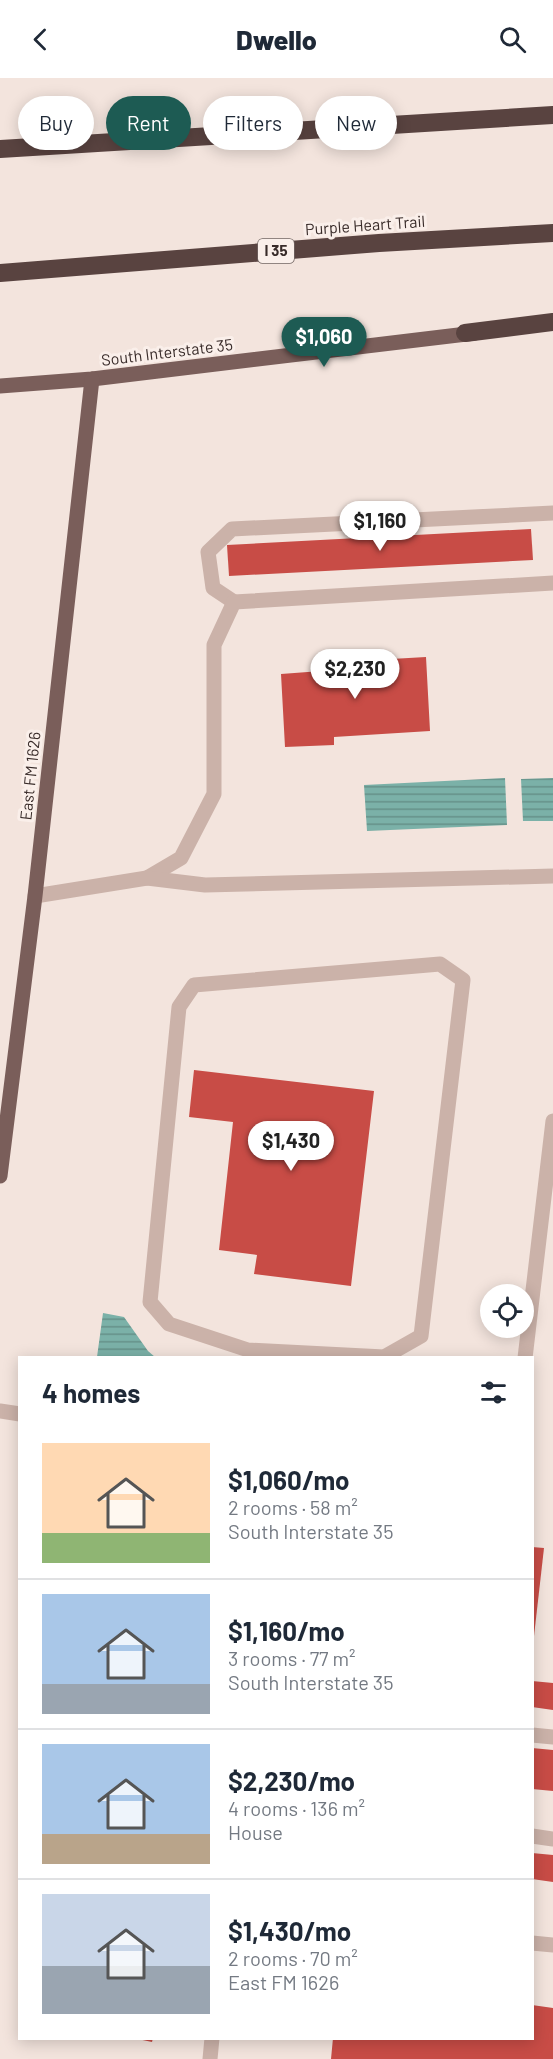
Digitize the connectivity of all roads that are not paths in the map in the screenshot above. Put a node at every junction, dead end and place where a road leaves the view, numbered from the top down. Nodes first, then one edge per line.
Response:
1 (553, 115) edge
2 (0, 149) edge
3 (553, 233) edge
4 (0, 273) edge
5 (553, 322) edge
6 (553, 329) edge
7 (465, 333) junction
8 (92, 380) junction
9 (0, 387) edge
10 (553, 513) edge
11 (553, 583) edge
12 (234, 602) junction
13 (553, 876) edge
14 (147, 878) junction
15 (35, 896) junction
16 (553, 1121) edge
17 (0, 1176) edge
18 (247, 1354) edge
19 (338, 1356) edge
20 (386, 1356) edge
21 (525, 1356) edge
22 (0, 1411) edge
23 (18, 1414) edge
24 (534, 1735) edge
25 (553, 1737) edge
26 (534, 1836) edge
27 (553, 1839) edge
28 (534, 1943) edge
29 (553, 1945) edge
30 (212, 2040) edge
31 (210, 2059) edge

1 - 2 highway
3 - 4 highway, Purple Heart Trail / I 35
5 - 7 highway
6 - 7 main road, South Interstate 35
7 - 8 main road, South Interstate 35
8 - 9 main road, South Interstate 35
8 - 15 main road, East FM 1626
10 - 12 lane
11 - 12 lane
12 - 14 lane
13 - 14 lane
14 - 15 lane
15 - 17 main road, East FM 1626
16 - 21 lane
18 - 19 lane
18 - 20 lane
22 - 23 lane
24 - 25 lane
26 - 27 lane
28 - 29 lane
30 - 31 lane

